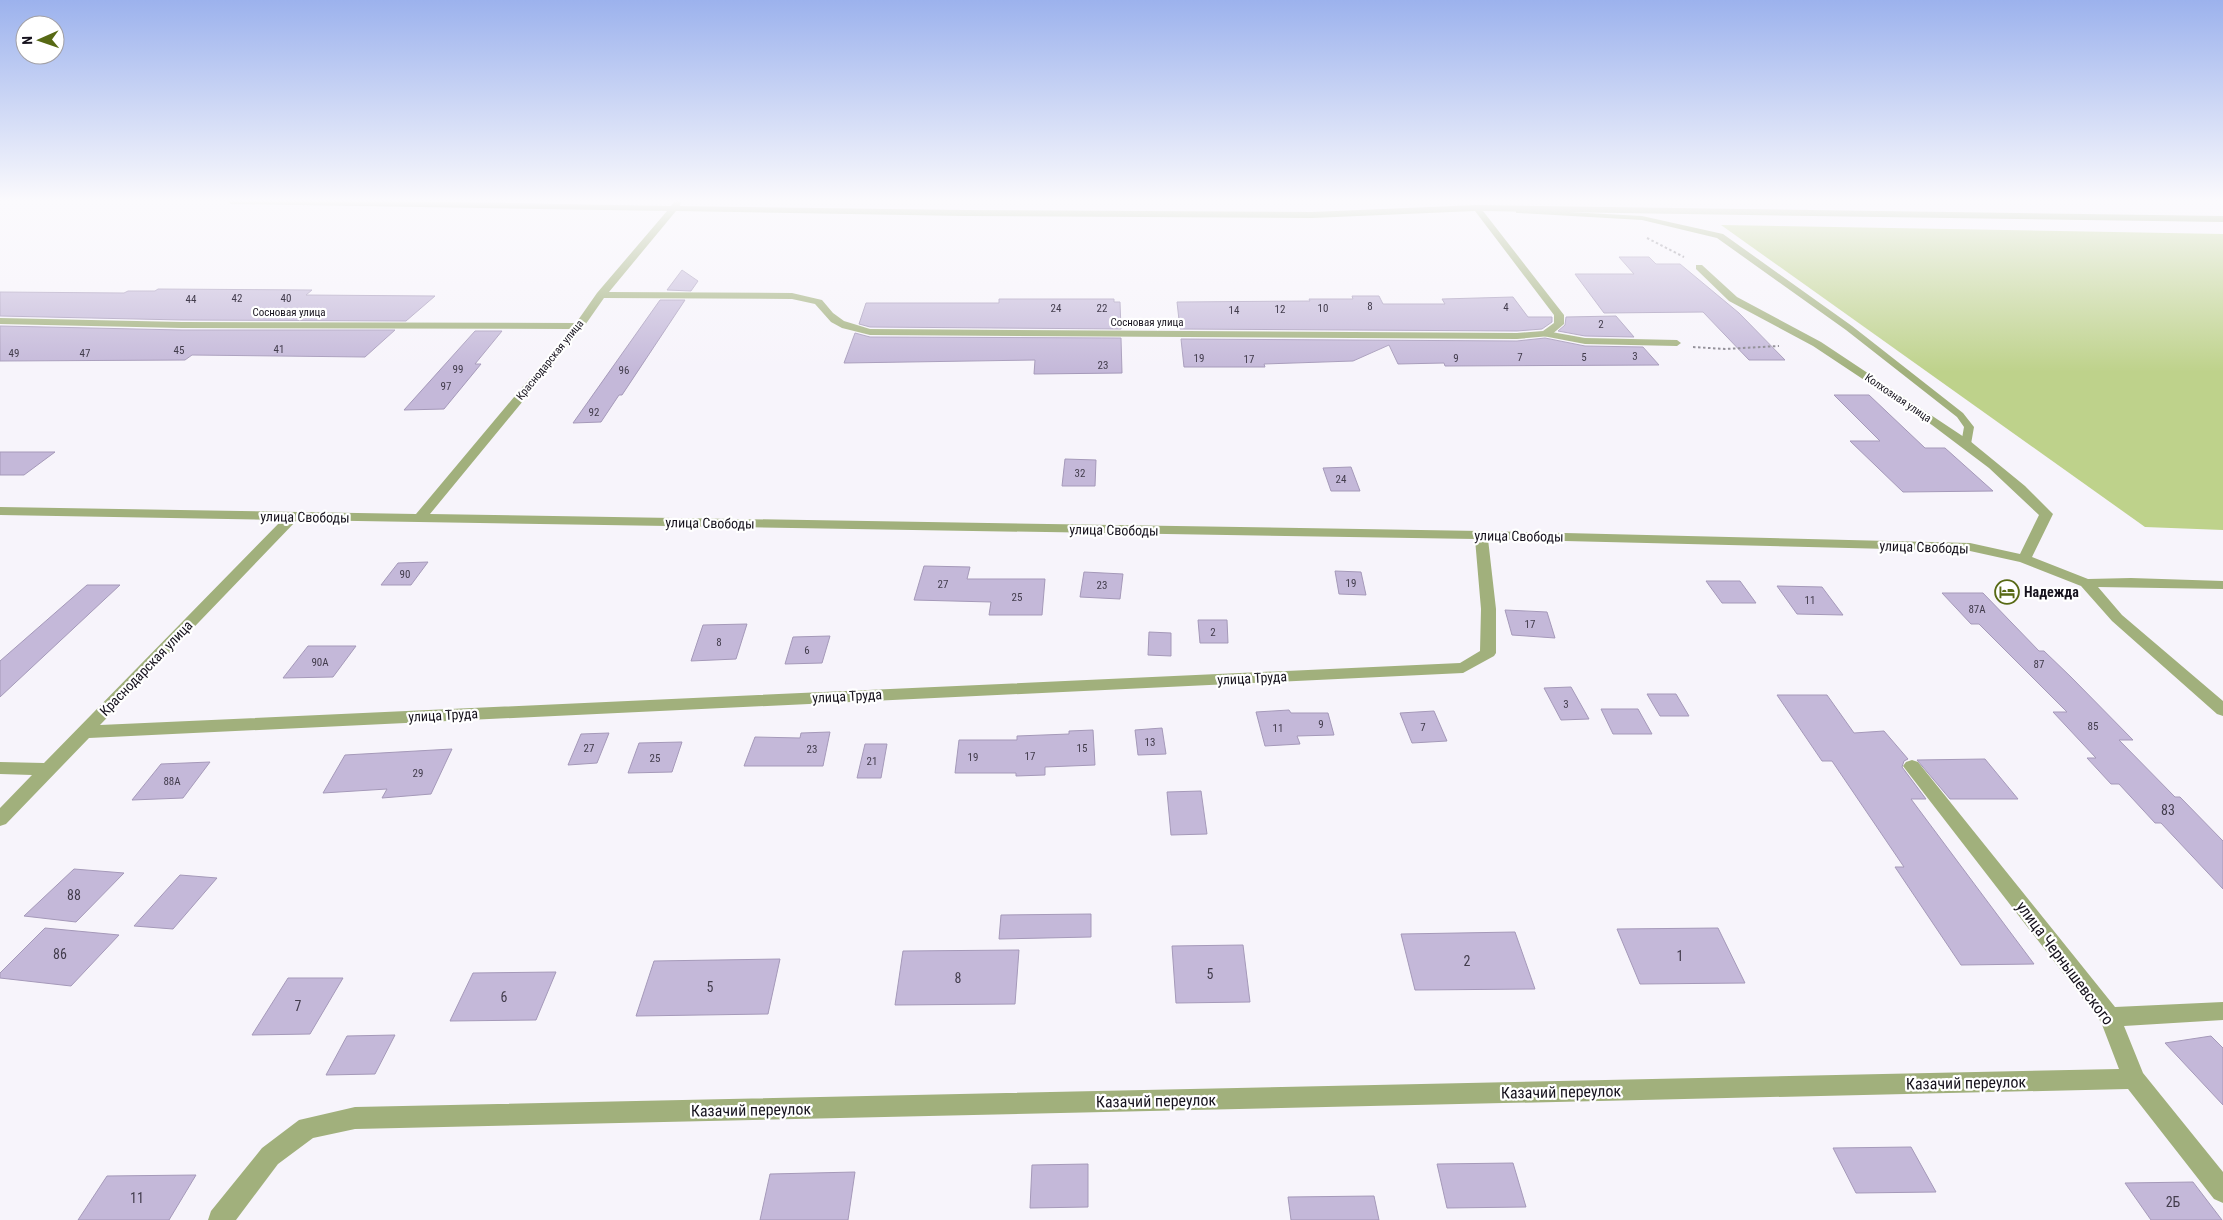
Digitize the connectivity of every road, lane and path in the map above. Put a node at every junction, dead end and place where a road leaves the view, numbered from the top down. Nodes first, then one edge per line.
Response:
1 (632, 258) edge
2 (1515, 258) edge
3 (1751, 258) edge
4 (1699, 267) dead end
5 (601, 295) junction
6 (0, 321) edge
7 (579, 326) junction
8 (1546, 334) junction
9 (1677, 343) joint
10 (1816, 344) junction
11 (1966, 444) junction
12 (0, 511) edge
13 (292, 517) junction
14 (419, 519) junction
15 (1481, 535) junction
16 (2024, 559) junction
17 (2086, 583) junction
18 (2223, 585) edge
19 (2223, 710) edge
20 (84, 732) junction
21 (1912, 766) dead end
22 (0, 768) edge
23 (48, 769) junction
24 (0, 819) edge
25 (2223, 1011) edge
26 (2110, 1017) junction
27 (2134, 1079) junction
28 (2223, 1191) edge
29 (220, 1220) edge

1 - 5 street, Краснодарская улица
2 - 8 street
3 - 11 lane
4 - 10 street, Колхозная улица
5 - 7 street, Краснодарская улица
5 - 8 street, Сосновая улица
6 - 7 street, Сосновая улица
7 - 14 street, Краснодарская улица
8 - 9 lane
9 - 10 path
10 - 11 street, Колхозная улица
11 - 16 street, Колхозная улица
12 - 13 street, улица Свободы
13 - 14 street, улица Свободы
13 - 20 street, Краснодарская улица
14 - 15 street, улица Свободы
15 - 16 street, улица Свободы
15 - 20 street, улица Труда
16 - 17 street, улица Свободы
17 - 18 street, улица Свободы
17 - 19 street
20 - 23 street, Краснодарская улица
21 - 26 street, улица Чернышевского
22 - 23 street
23 - 24 street, Краснодарская улица
25 - 26 street
26 - 27 street, улица Чернышевского
27 - 28 street, улица Чернышевского
27 - 29 street, Казачий переулок

